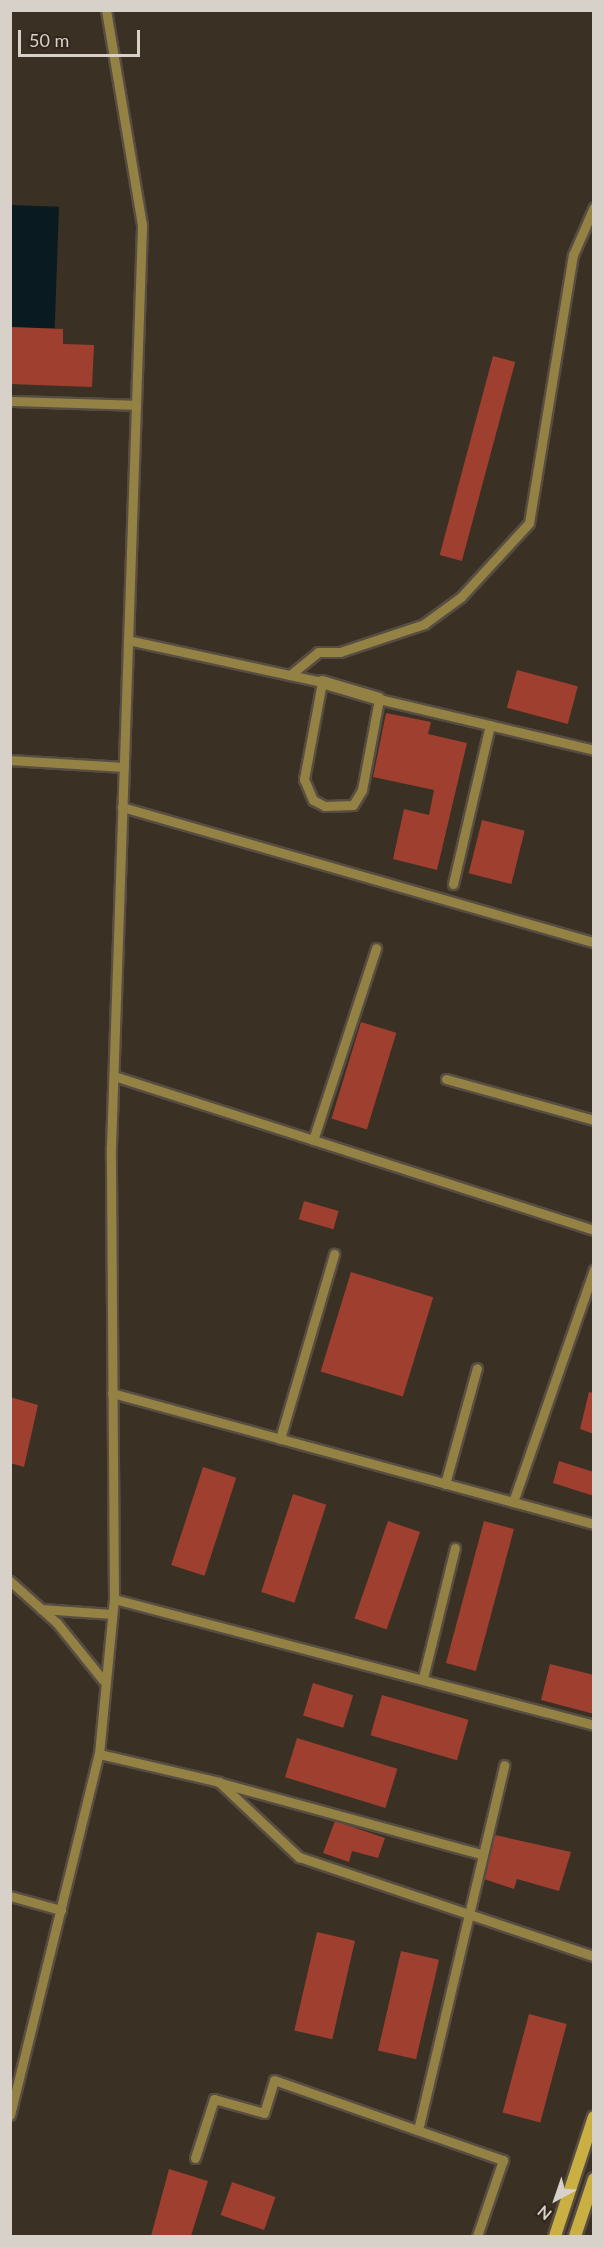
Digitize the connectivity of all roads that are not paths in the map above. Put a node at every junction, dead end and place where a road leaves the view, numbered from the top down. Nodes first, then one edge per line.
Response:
1 (106, 10) edge
2 (594, 207) edge
3 (10, 400) edge
4 (136, 405) junction
5 (128, 640) junction
6 (290, 675) junction
7 (322, 682) junction
8 (379, 699) junction
9 (490, 725) junction
10 (594, 750) edge
11 (10, 760) edge
12 (124, 766) junction
13 (122, 807) junction
14 (453, 884) dead end
15 (594, 942) edge
16 (376, 948) dead end
17 (114, 1076) junction
18 (446, 1079) dead end
19 (594, 1120) edge
20 (313, 1140) junction
21 (594, 1230) edge
22 (334, 1254) dead end
23 (594, 1270) edge
24 (477, 1368) dead end
25 (112, 1393) junction
26 (280, 1439) junction
27 (446, 1484) junction
28 (513, 1502) junction
29 (594, 1524) edge
30 (455, 1548) dead end
31 (10, 1581) edge
32 (114, 1599) junction
33 (41, 1609) junction
34 (112, 1614) junction
35 (423, 1678) junction
36 (103, 1680) junction
37 (593, 1725) edge
38 (99, 1755) junction
39 (504, 1765) dead end
40 (219, 1782) junction
41 (480, 1854) junction
42 (10, 1896) edge
43 (61, 1910) junction
44 (467, 1913) junction
45 (594, 1956) edge
46 (10, 2115) edge
47 (594, 2117) edge
48 (418, 2130) junction
49 (195, 2158) dead end
50 (594, 2179) edge
51 (477, 2236) edge
52 (555, 2236) edge
53 (575, 2236) edge

1 - 4 lane
2 - 6 lane
3 - 4 lane
4 - 5 lane
5 - 6 lane
5 - 12 lane
6 - 7 lane
7 - 8 street
7 - 8 lane
8 - 9 lane
9 - 10 lane
9 - 14 lane
11 - 12 lane
12 - 13 lane
13 - 15 lane
13 - 17 lane
16 - 20 lane
17 - 20 lane
17 - 25 lane
18 - 19 lane
20 - 21 lane
22 - 26 lane
23 - 28 lane
24 - 27 lane
25 - 26 lane
25 - 32 lane
26 - 27 lane
27 - 28 lane
28 - 29 lane
30 - 35 lane
31 - 33 lane
32 - 34 lane
32 - 35 lane
33 - 34 lane
33 - 36 lane
34 - 36 lane
35 - 37 lane
36 - 38 lane
38 - 40 lane
38 - 43 lane
39 - 41 lane
40 - 41 lane
40 - 44 lane
41 - 44 lane
42 - 43 lane
43 - 46 lane
44 - 45 lane
44 - 48 lane
47 - 52 main road
48 - 49 lane
48 - 51 lane
50 - 53 main road

